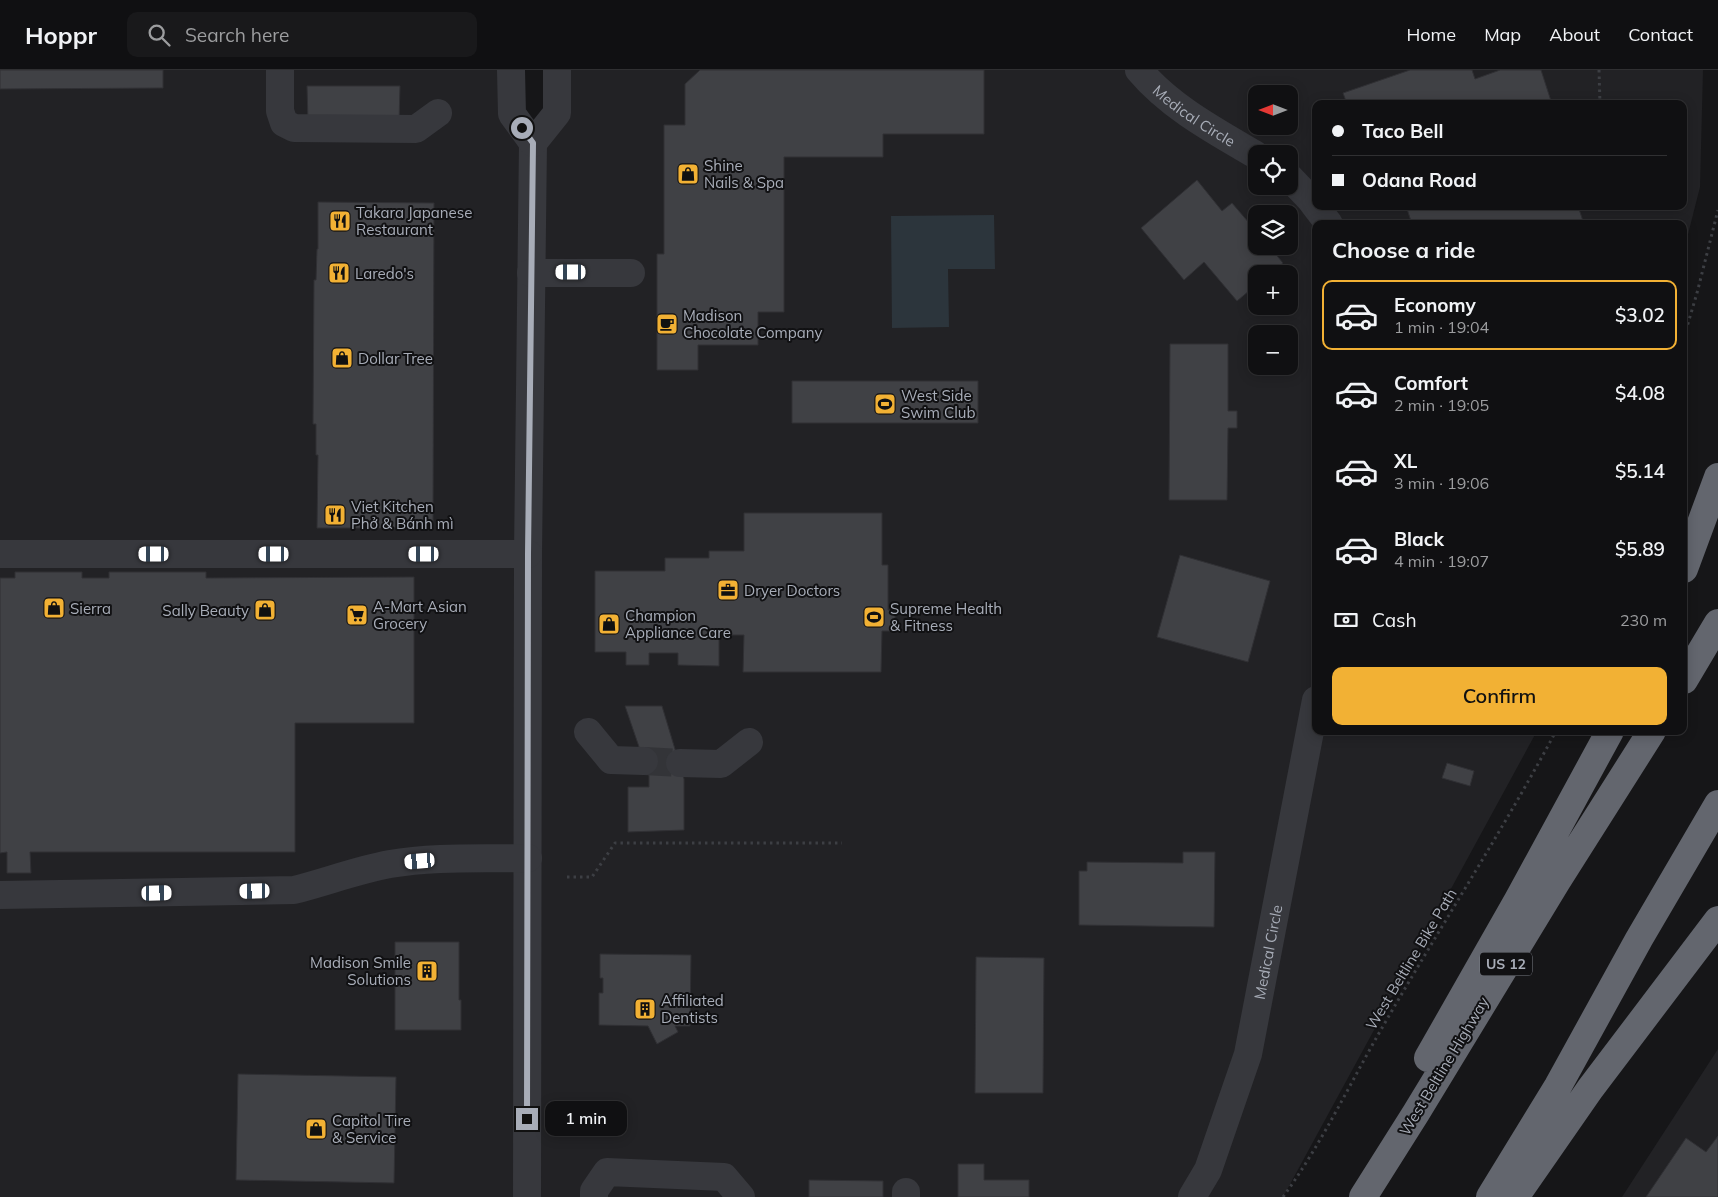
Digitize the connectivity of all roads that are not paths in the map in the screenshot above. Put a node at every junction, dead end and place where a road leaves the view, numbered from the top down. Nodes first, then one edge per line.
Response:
1 (280, 70) edge
2 (511, 70) edge
3 (557, 70) edge
4 (1138, 70) edge
5 (438, 113) dead end
6 (533, 143) junction
7 (1248, 151) edge
8 (1298, 186) edge
9 (1312, 202) edge
10 (1318, 210) edge
11 (1326, 220) edge
12 (531, 272) junction
13 (631, 272) dead end
14 (1718, 477) edge
15 (0, 554) edge
16 (528, 554) junction
17 (1687, 561) edge
18 (1718, 623) edge
19 (1687, 675) edge
20 (1312, 721) edge
21 (588, 732) dead end
22 (1608, 735) edge
23 (1649, 735) edge
24 (749, 742) dead end
25 (644, 761) tunnel mouth
26 (680, 763) tunnel mouth
27 (1718, 804) edge
28 (528, 858) junction
29 (0, 895) edge
30 (1718, 920) edge
31 (527, 1197) edge
32 (594, 1197) edge
33 (741, 1197) edge
34 (1192, 1197) edge
35 (1349, 1197) edge
36 (1363, 1197) edge
37 (1490, 1197) edge
38 (1515, 1197) edge

1 - 5 street
2 - 6 street
3 - 6 street
4 - 7 street, Medical Circle
6 - 12 street
8 - 9 street
10 - 11 street
12 - 13 street
12 - 16 street
14 - 17 highway
15 - 16 street
16 - 28 street
18 - 19 highway
20 - 34 street, Medical Circle
21 - 25 street
22 - 35 highway
23 - 36 highway, West Beltline Highway / US 12
24 - 26 street
27 - 37 highway
28 - 29 street
28 - 31 street
30 - 38 highway
32 - 33 street

